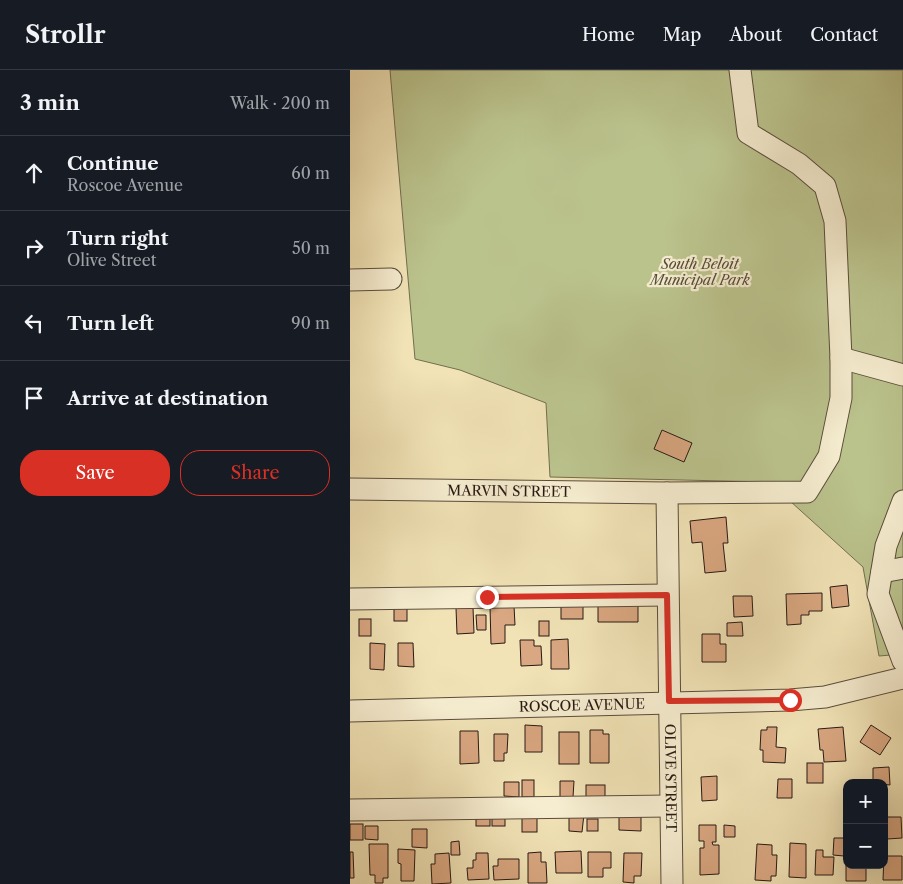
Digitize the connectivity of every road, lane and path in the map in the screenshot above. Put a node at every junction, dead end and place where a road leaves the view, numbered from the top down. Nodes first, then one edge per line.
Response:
1 (740, 70) edge
2 (391, 279) dead end
3 (350, 280) edge
4 (842, 358) junction
5 (903, 375) edge
6 (350, 489) edge
7 (666, 493) junction
8 (903, 500) edge
9 (903, 568) edge
10 (882, 572) junction
11 (667, 595) junction
12 (350, 598) edge
13 (903, 661) edge
14 (903, 678) edge
15 (669, 701) junction
16 (350, 711) edge
17 (670, 806) junction
18 (350, 810) edge
19 (672, 884) edge

1 - 4 street
2 - 3 street
4 - 5 street
4 - 7 street, MARVIN STREET
6 - 7 street, MARVIN STREET
7 - 11 street, OLIVE STREET
8 - 10 street
9 - 10 street
10 - 13 street
11 - 12 street
11 - 15 street, OLIVE STREET
14 - 15 street, ROSCOE AVENUE
15 - 16 street, ROSCOE AVENUE
15 - 17 street, OLIVE STREET
17 - 18 street
17 - 19 street, OLIVE STREET

